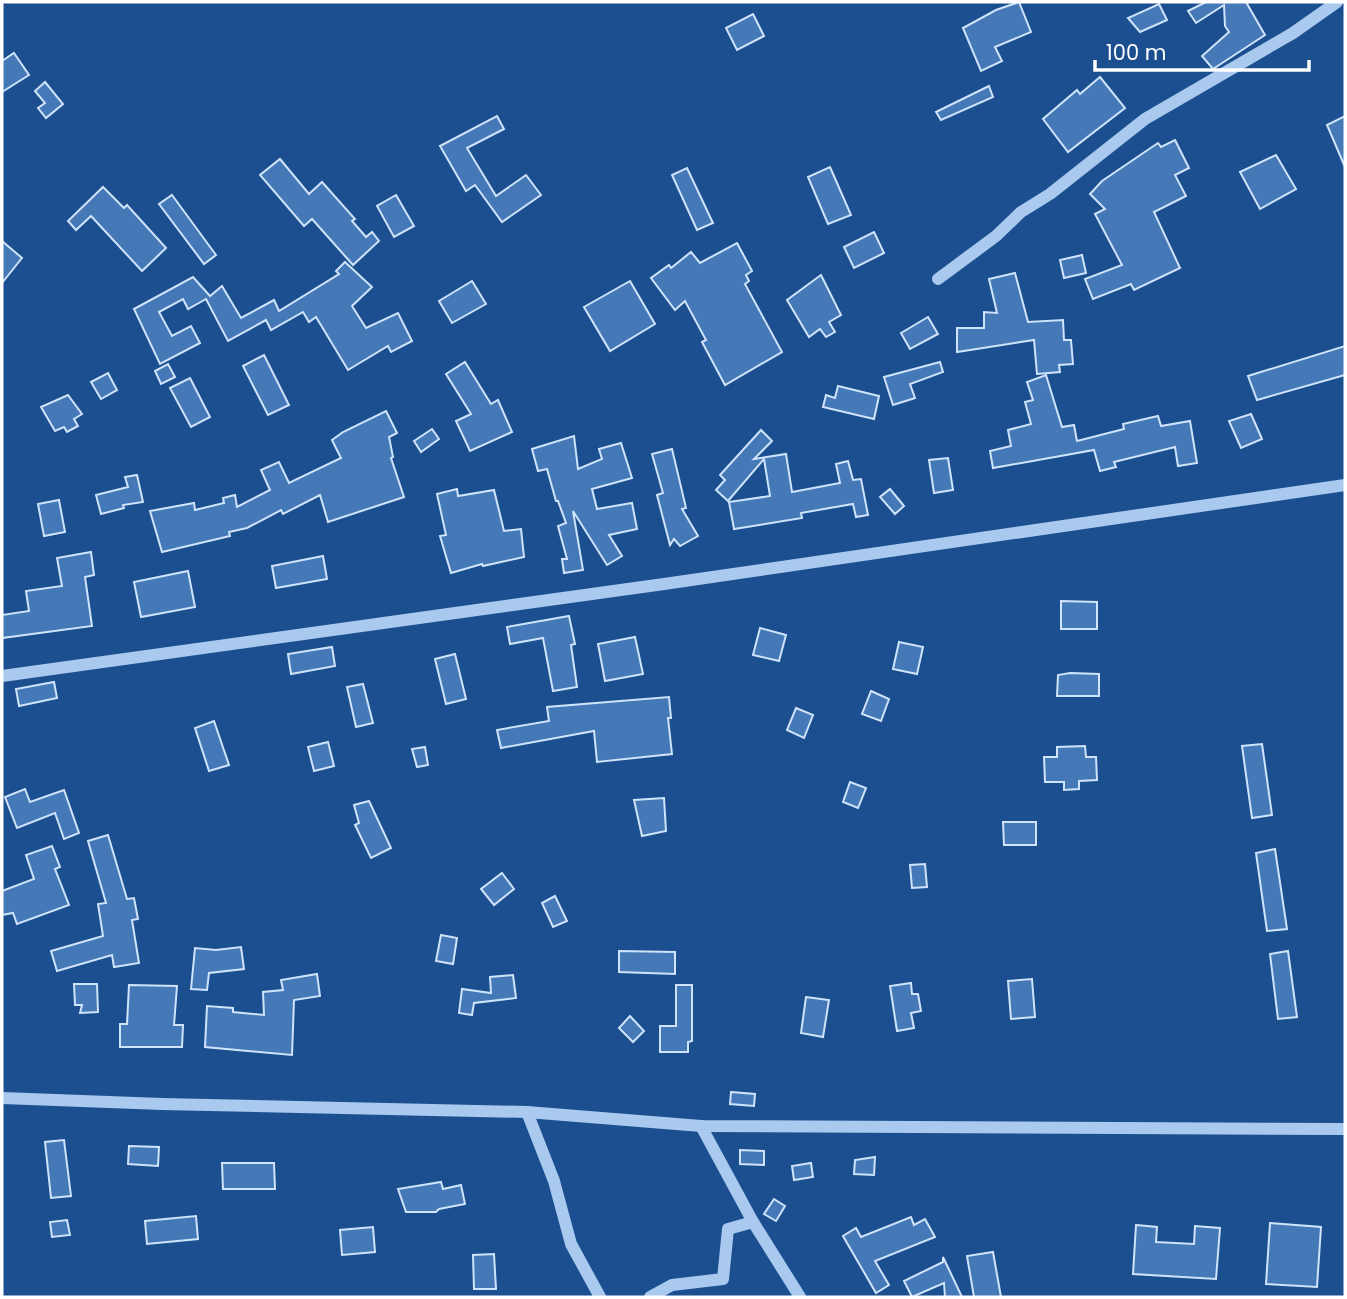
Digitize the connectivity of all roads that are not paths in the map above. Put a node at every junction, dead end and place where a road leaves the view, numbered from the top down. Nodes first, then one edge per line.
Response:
1 (1337, 2) edge
2 (938, 279) dead end
3 (1345, 485) edge
4 (2, 676) edge
5 (2, 1098) edge
6 (527, 1112) junction
7 (701, 1126) junction
8 (1345, 1129) edge
9 (753, 1222) junction
10 (790, 1281) junction
11 (600, 1297) edge
12 (650, 1297) edge
13 (785, 1297) edge
14 (800, 1297) edge

1 - 2 street
3 - 4 street
5 - 6 street
6 - 7 street
6 - 11 street
7 - 8 street
7 - 9 street
9 - 10 street
9 - 12 street
10 - 13 street
10 - 14 street

